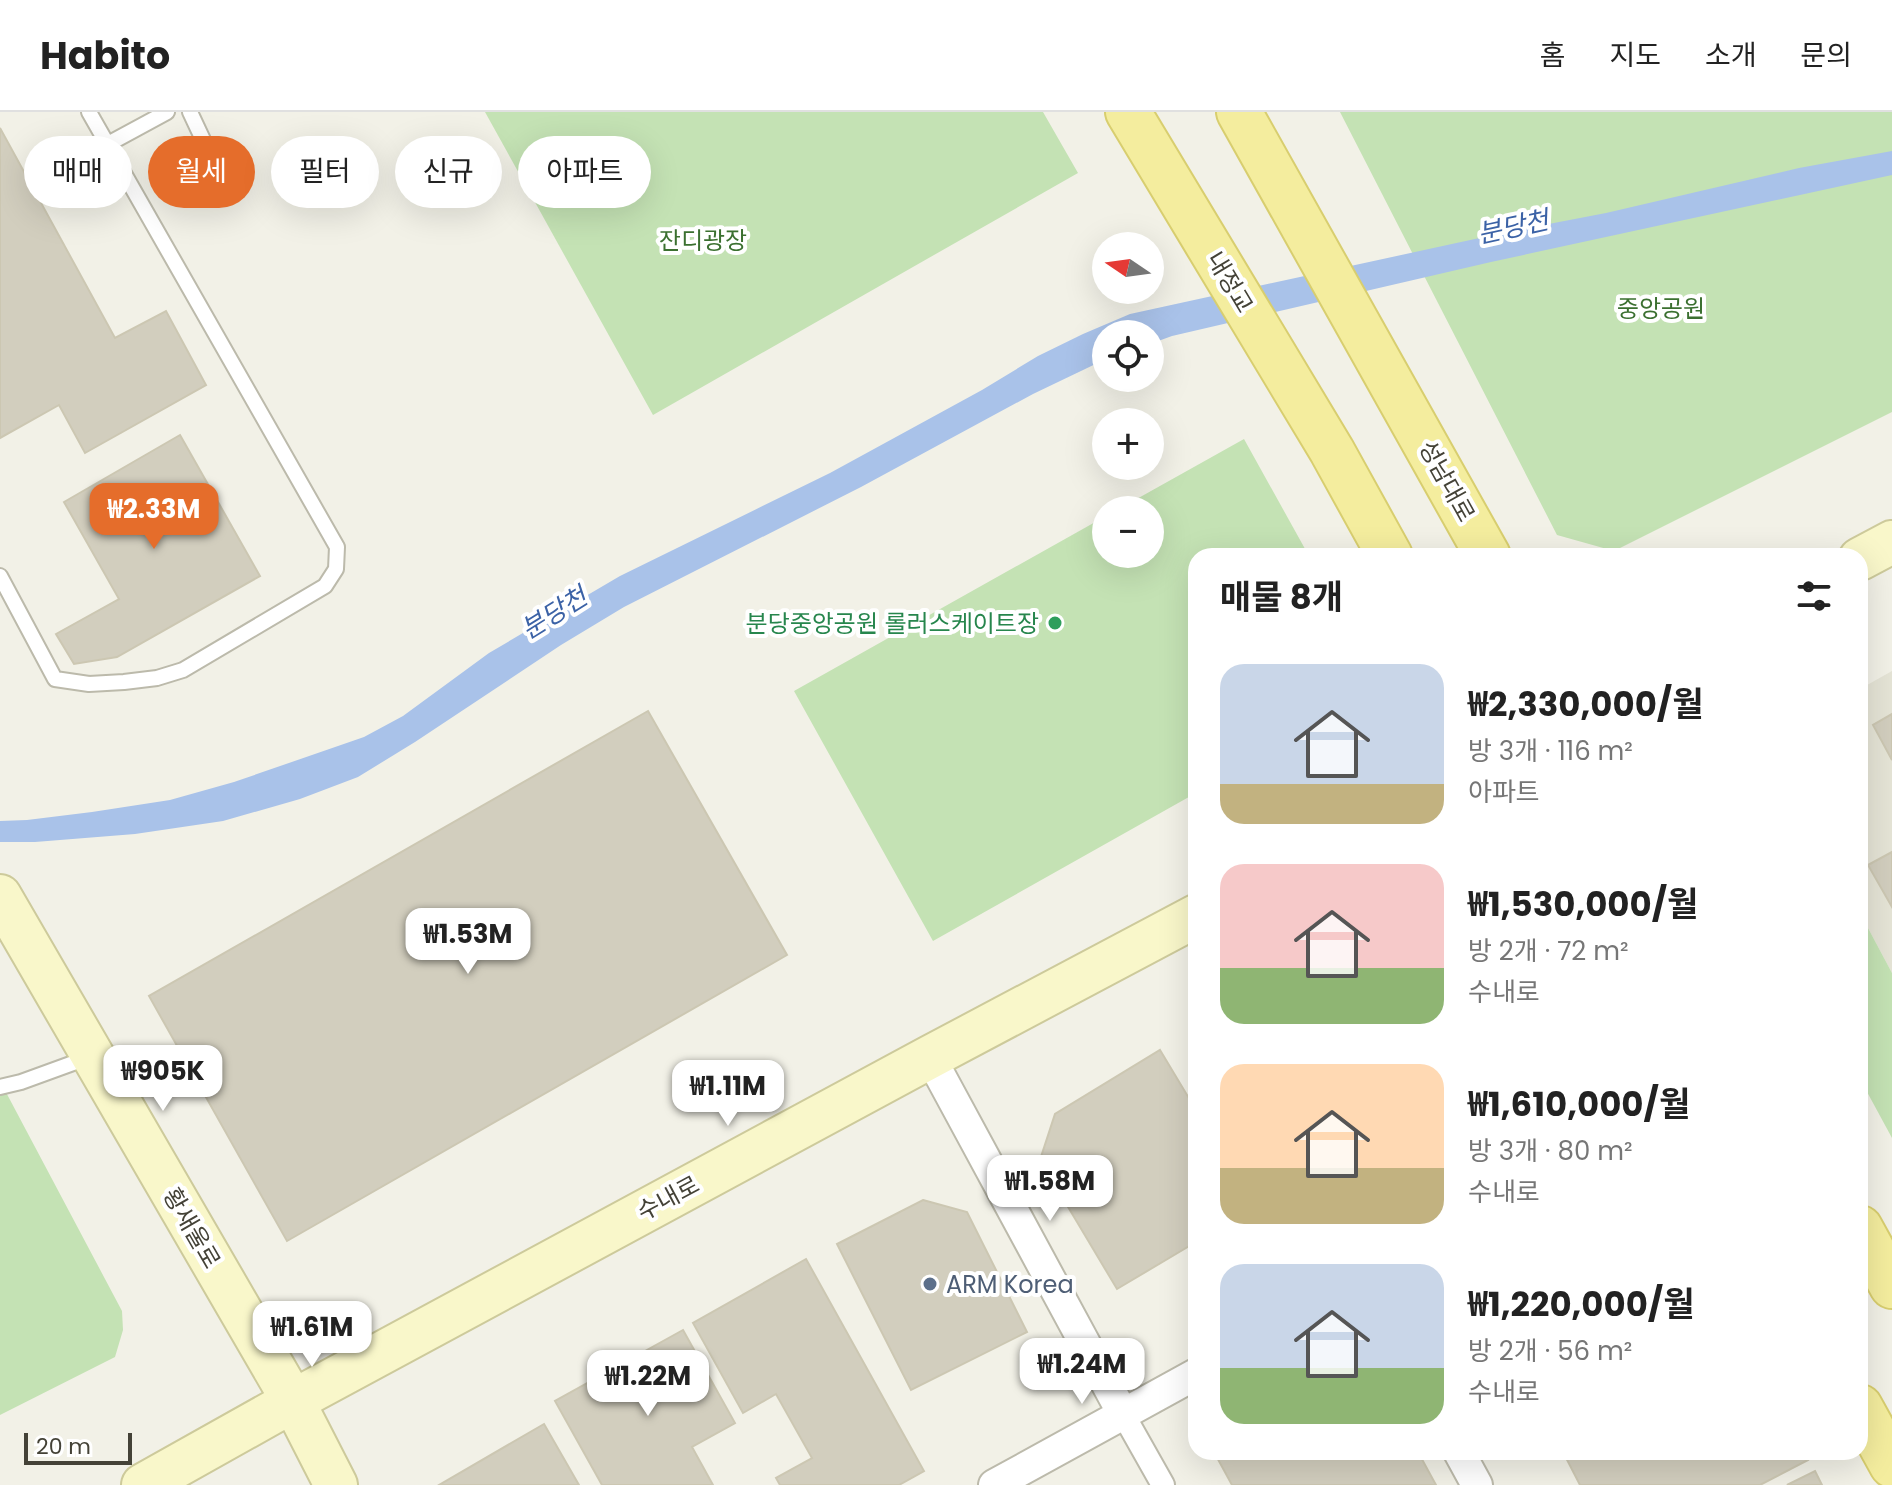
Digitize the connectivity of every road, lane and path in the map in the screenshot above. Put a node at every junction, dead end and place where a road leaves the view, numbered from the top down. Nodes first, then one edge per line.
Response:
1 (89, 112) edge
2 (167, 112) edge
3 (190, 112) edge
4 (1128, 112) edge
5 (1239, 112) edge
6 (103, 136) edge
7 (123, 136) edge
8 (201, 136) edge
9 (132, 186) edge
10 (1892, 542) edge
11 (1386, 548) edge
12 (1484, 548) edge
13 (1868, 555) edge
14 (0, 576) edge
15 (0, 896) edge
16 (1188, 920) edge
17 (92, 1056) junction
18 (930, 1057) junction
19 (0, 1087) edge
20 (1868, 1242) edge
21 (1892, 1286) edge
22 (1188, 1378) edge
23 (293, 1401) junction
24 (1123, 1414) junction
25 (1868, 1422) edge
26 (1463, 1460) edge
27 (1892, 1465) edge
28 (143, 1485) edge
29 (336, 1485) edge
30 (994, 1485) edge
31 (1163, 1485) edge
32 (1477, 1485) edge

1 - 6 lane
2 - 7 lane
3 - 8 lane
4 - 11 main road, 내정교
5 - 12 main road, 성남대로
9 - 14 lane
10 - 13 main road
15 - 17 main road, 황새울로
16 - 18 main road, 수내로
17 - 19 lane
17 - 23 main road, 황새울로
18 - 23 main road, 수내로
18 - 24 street
20 - 21 main road
22 - 24 street
23 - 28 main road, 수내로
23 - 29 main road, 황새울로
24 - 30 street
24 - 31 street
25 - 27 main road
26 - 32 street

